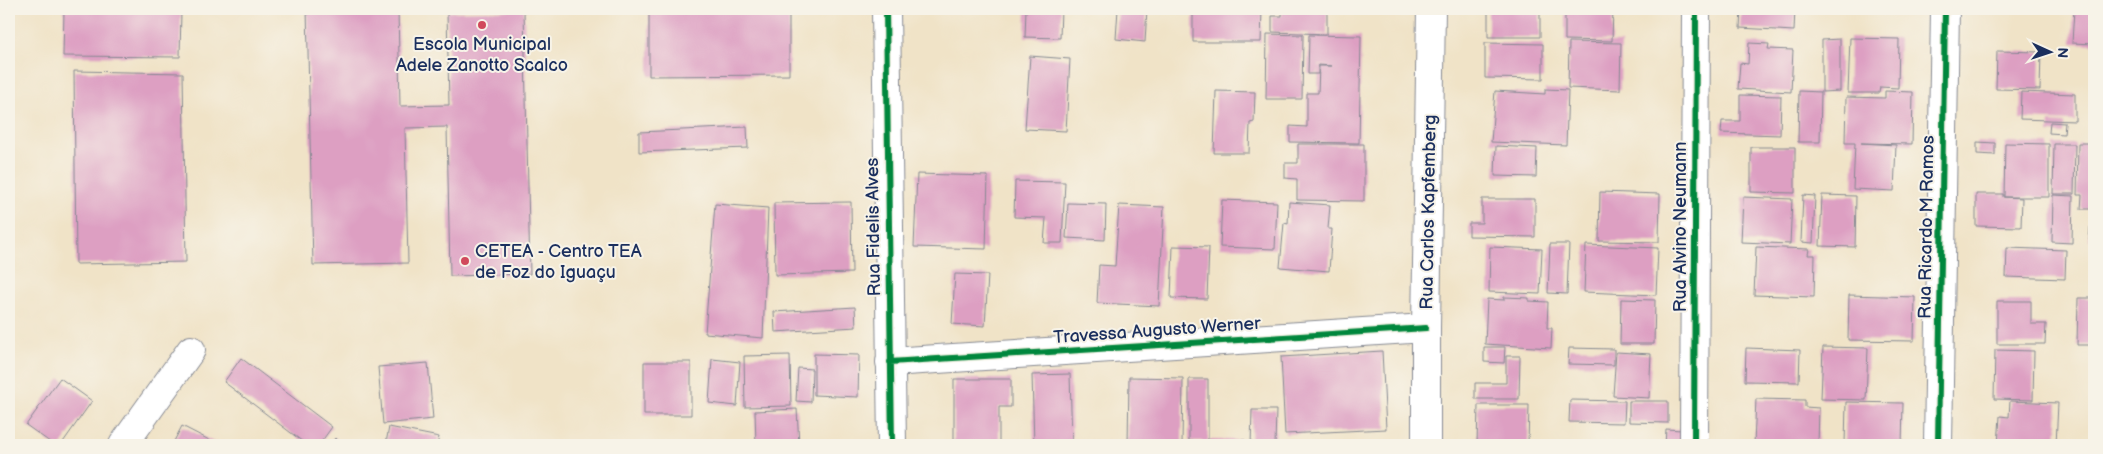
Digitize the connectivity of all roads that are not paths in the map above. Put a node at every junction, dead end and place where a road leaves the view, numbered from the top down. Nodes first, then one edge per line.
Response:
1 (886, 9) edge
2 (1431, 9) edge
3 (1696, 9) edge
4 (1945, 9) edge
5 (1426, 328) junction
6 (191, 350) dead end
7 (890, 362) junction
8 (123, 445) edge
9 (892, 445) edge
10 (1426, 445) edge
11 (1694, 445) edge
12 (1938, 445) edge

1 - 7 street, Rua Fidelis Alves
2 - 5 street, Rua Carlos Kapfemberg
3 - 11 street, Rua Alvino Neumann
4 - 12 street, Rua Ricardo M Ramos
5 - 7 street, Travessa Augusto Werner
5 - 10 street, Rua Carlos Kapfemberg
6 - 8 street
7 - 9 street, Rua Fidelis Alves

